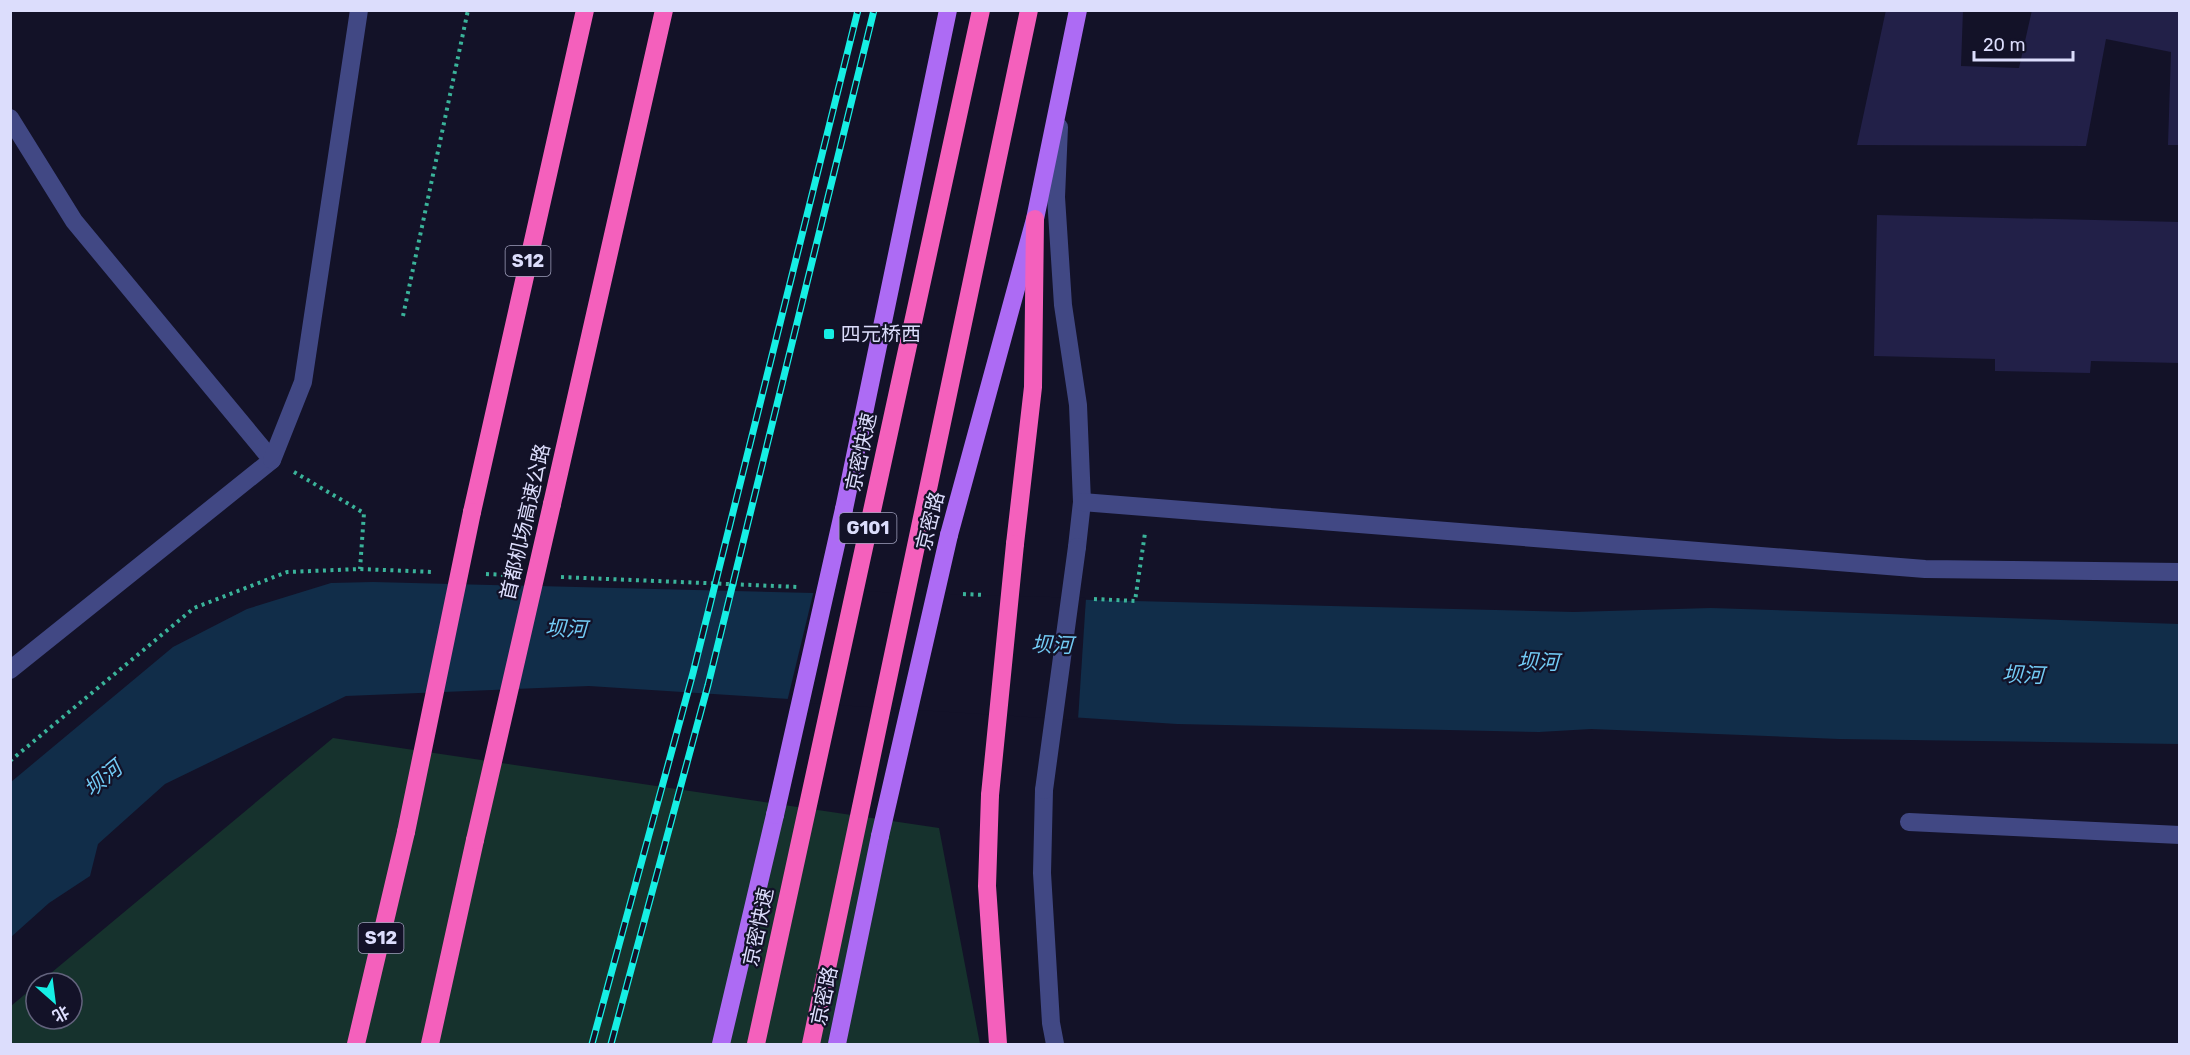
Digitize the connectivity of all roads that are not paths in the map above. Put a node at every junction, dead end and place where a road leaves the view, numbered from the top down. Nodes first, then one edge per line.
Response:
1 (359, 10) edge
2 (585, 10) edge
3 (664, 10) edge
4 (948, 10) edge
5 (981, 10) edge
6 (1029, 10) edge
7 (1078, 10) edge
8 (1060, 106) junction
9 (10, 118) edge
10 (1035, 219) junction
11 (272, 460) junction
12 (1082, 502) junction
13 (2180, 572) edge
14 (10, 670) edge
15 (1908, 822) dead end
16 (2180, 835) edge
17 (356, 1044) edge
18 (430, 1044) edge
19 (721, 1044) edge
20 (756, 1044) edge
21 (811, 1044) edge
22 (837, 1044) edge
23 (998, 1044) edge
24 (1055, 1044) edge

1 - 11 street
2 - 17 highway, S12, bridge
3 - 18 highway, 首都机场高速公路, bridge
4 - 19 main road, bridge
5 - 20 highway, 京密快速 / G101, bridge
6 - 21 highway, G101, bridge
7 - 8 main road, 京密路
8 - 10 main road, 京密路
8 - 12 street
9 - 11 street
10 - 22 main road, 京密路, bridge
10 - 23 highway, bridge
11 - 14 street
12 - 13 street
12 - 24 street, bridge
15 - 16 street

